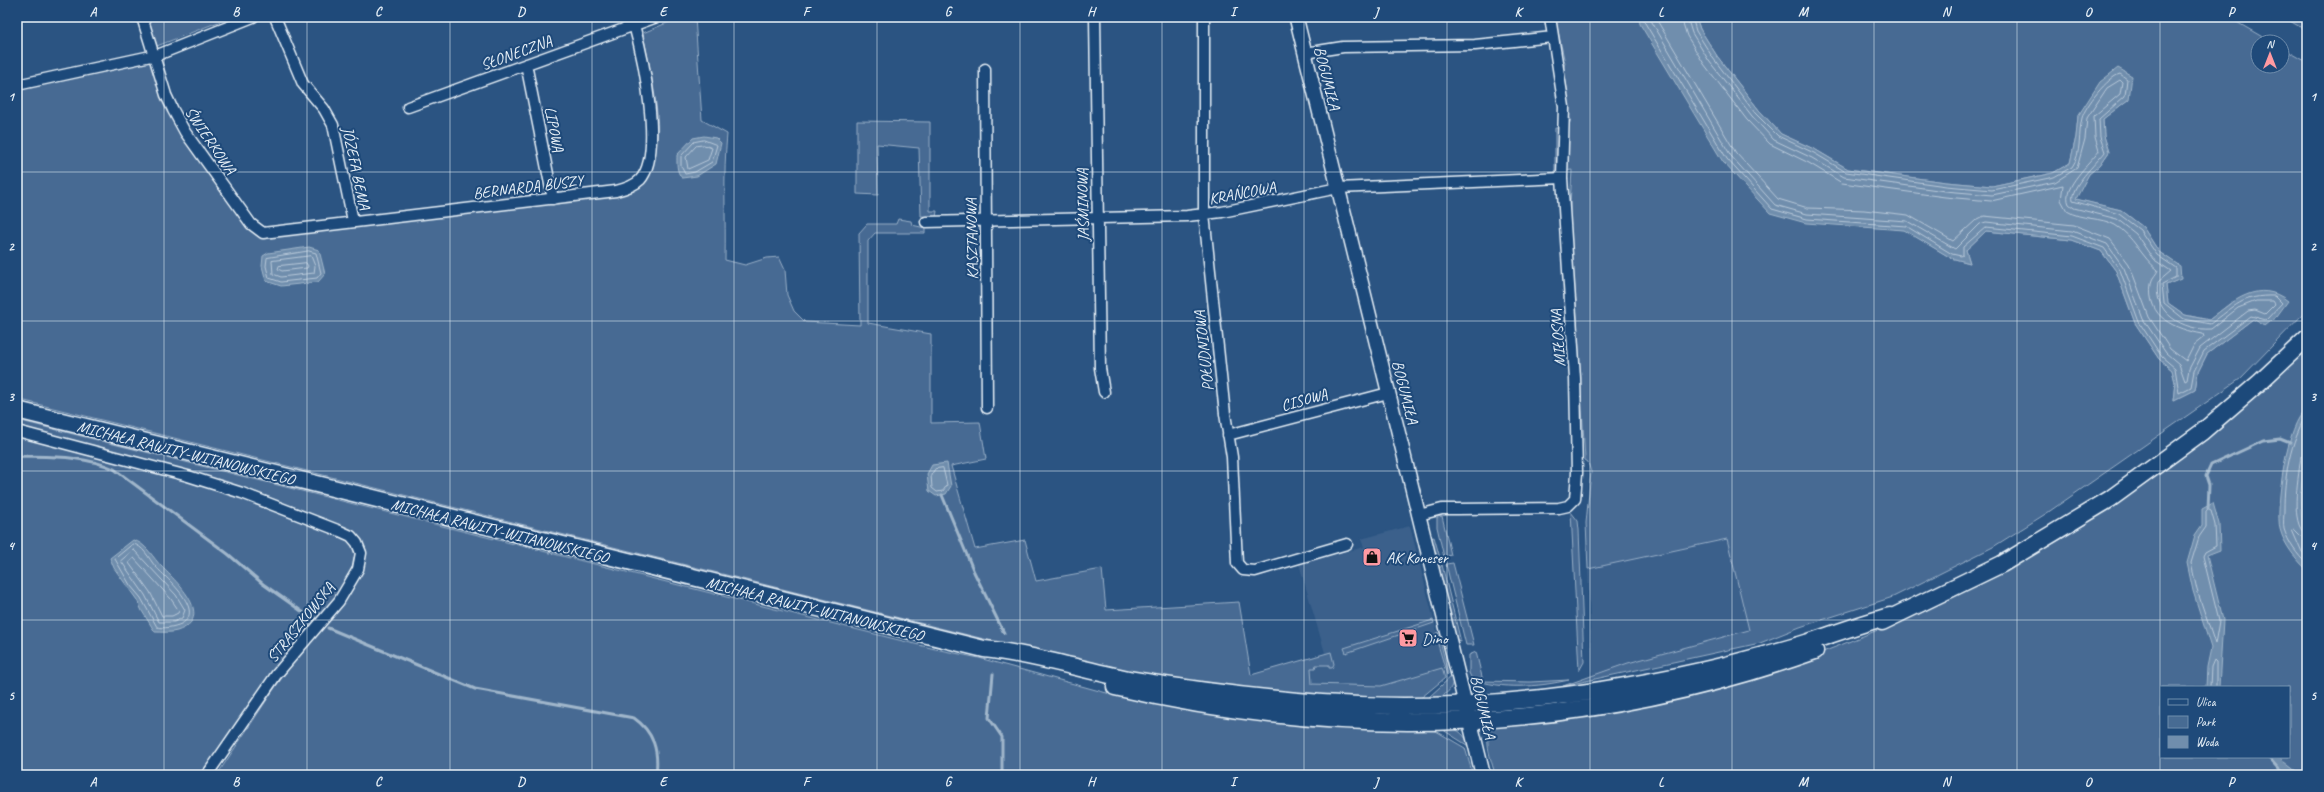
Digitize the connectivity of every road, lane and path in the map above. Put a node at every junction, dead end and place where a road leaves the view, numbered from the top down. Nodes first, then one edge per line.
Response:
1 (142, 17) edge
2 (253, 17) edge
3 (275, 17) edge
4 (657, 17) edge
5 (1095, 17) edge
6 (1204, 17) edge
7 (1296, 17) edge
8 (1550, 17) edge
9 (634, 25) junction
10 (1554, 38) junction
11 (1305, 53) junction
12 (155, 56) junction
13 (526, 64) junction
14 (985, 69) dead end
15 (17, 85) edge
16 (408, 107) dead end
17 (1562, 178) junction
18 (1338, 188) junction
19 (553, 199) junction
20 (1204, 214) junction
21 (1096, 218) junction
22 (353, 221) junction
23 (986, 221) junction
24 (926, 222) dead end
25 (259, 231) joint
26 (2307, 338) edge
27 (1104, 392) dead end
28 (1388, 393) junction
29 (987, 408) dead end
30 (17, 410) edge
31 (17, 431) edge
32 (1228, 434) junction
33 (1419, 515) junction
34 (1347, 544) dead end
35 (1890, 616) junction
36 (984, 649) junction
37 (1466, 703) junction
38 (1469, 720) junction
39 (207, 775) edge
40 (1483, 775) edge

1 - 12 street, ŚWIERKOWA
2 - 12 street
3 - 22 street, JÓZEFA BEMA
4 - 9 street, SŁONECZNA
5 - 21 street, JAŚMINOWA
6 - 20 street, POŁUDNIOWA
7 - 11 street, BOGUMIŁA
8 - 10 street, MIŁOSNA
9 - 13 street, SŁONECZNA
9 - 19 street, BERNARDA BUSZY
10 - 11 street
10 - 17 street, MIŁOSNA
11 - 18 street, BOGUMIŁA
12 - 15 street
12 - 25 street, ŚWIERKOWA
13 - 16 street, SŁONECZNA
13 - 19 street, LIPOWA
14 - 23 street, KASZTANOWA
17 - 18 street, KRAŃCOWA
17 - 33 street, MIŁOSNA
18 - 20 street, KRAŃCOWA
18 - 28 street, BOGUMIŁA
19 - 22 street, BERNARDA BUSZY
20 - 21 street, KRAŃCOWA
20 - 32 street, POŁUDNIOWA
21 - 23 street, KRAŃCOWA
21 - 27 street, JAŚMINOWA
22 - 25 street, BERNARDA BUSZY
23 - 24 street, KRAŃCOWA
23 - 29 street, KASZTANOWA
26 - 35 main road
28 - 32 street, CISOWA
28 - 33 street, BOGUMIŁA
30 - 36 main road, MICHAŁA RAWITY-WITANOWSKIEGO
31 - 39 street, STRASZKOWSKA
32 - 34 street, POŁUDNIOWA
33 - 37 street, BOGUMIŁA
35 - 37 main road, MICHAŁA RAWITY-WITANOWSKIEGO
35 - 38 main road, MICHAŁA RAWITY-WITANOWSKIEGO
36 - 37 main road, MICHAŁA RAWITY-WITANOWSKIEGO
36 - 38 main road, MICHAŁA RAWITY-WITANOWSKIEGO
37 - 38 main road, BOGUMIŁA
38 - 40 main road, BOGUMIŁA

